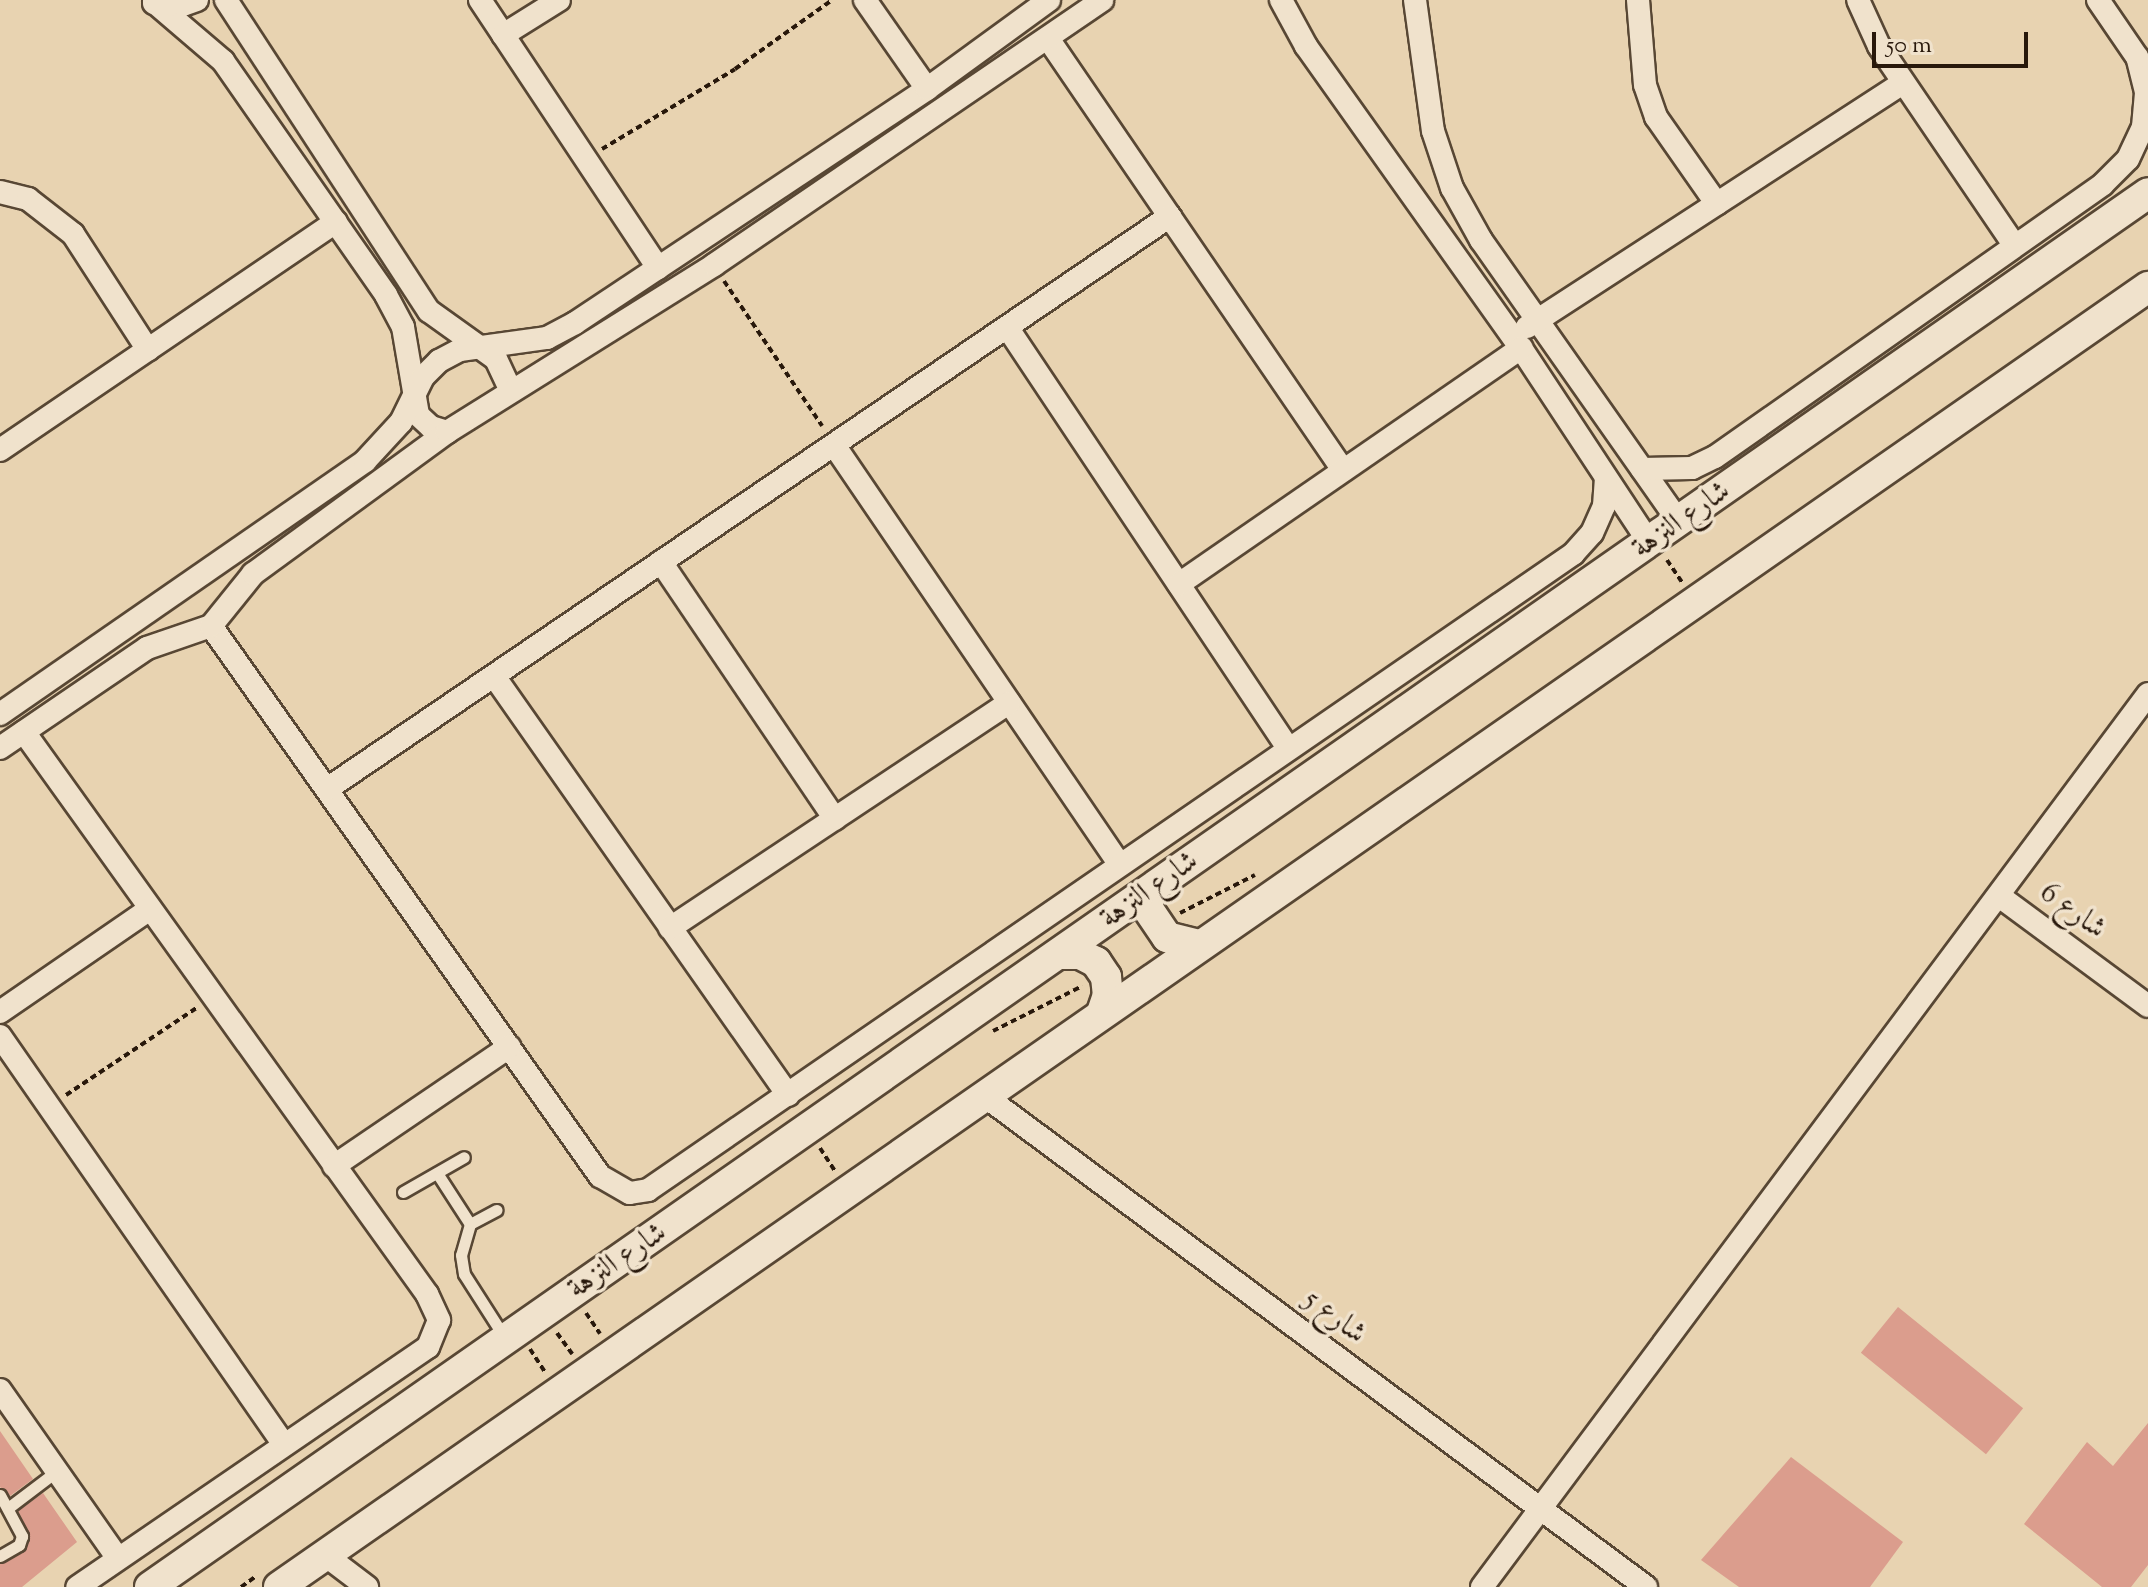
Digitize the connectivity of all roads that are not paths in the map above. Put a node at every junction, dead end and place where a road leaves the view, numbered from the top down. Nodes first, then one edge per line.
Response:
1 (197, 0) edge
2 (226, 0) edge
3 (480, 0) edge
4 (559, 0) edge
5 (865, 0) edge
6 (1049, 0) edge
7 (1102, 0) edge
8 (1281, 0) edge
9 (1415, 0) edge
10 (1638, 0) edge
11 (1858, 0) edge
12 (2098, 0) edge
13 (152, 1) edge
14 (503, 35) junction
15 (1049, 40) junction
16 (1903, 83) junction
17 (927, 89) junction
18 (0, 192) edge
19 (2148, 193) edge
20 (1717, 204) junction
21 (1170, 216) junction
22 (336, 222) junction
23 (2014, 245) junction
24 (658, 268) junction
25 (2148, 287) edge
26 (1537, 321) junction
27 (1007, 327) junction
28 (1517, 342) junction
29 (483, 346) junction
30 (148, 350) junction
31 (511, 391) junction
32 (413, 398) junction
33 (447, 432) junction
34 (834, 445) junction
35 (0, 450) edge
36 (1642, 469) junction
37 (1343, 470) junction
38 (1606, 478) junction
39 (1680, 523) junction
40 (1656, 554) junction
41 (661, 562) junction
42 (208, 570) junction
43 (1179, 584) junction
44 (232, 599) junction
45 (161, 603) junction
46 (211, 626) junction
47 (178, 635) junction
48 (494, 676) junction
49 (2148, 694) edge
50 (1009, 703) junction
51 (0, 714) edge
52 (24, 732) junction
53 (0, 748) edge
54 (1288, 748) junction
55 (327, 789) junction
56 (835, 819) junction
57 (1120, 865) junction
58 (1999, 896) junction
59 (1160, 900) junction
60 (150, 909) junction
61 (670, 928) junction
62 (1198, 945) junction
63 (1062, 954) junction
64 (1095, 1003) junction
65 (2148, 1006) edge
66 (0, 1012) edge
67 (0, 1036) edge
68 (509, 1047) junction
69 (788, 1095) junction
70 (986, 1097) junction
71 (464, 1157) dead end
72 (334, 1166) junction
73 (437, 1173) junction
74 (403, 1192) dead end
75 (496, 1210) dead end
76 (470, 1224) junction
77 (517, 1349) junction
78 (1, 1393) edge
79 (284, 1444) junction
80 (57, 1471) junction
81 (0, 1495) edge
82 (8, 1508) junction
83 (1540, 1508) junction
84 (325, 1555) junction
85 (0, 1556) edge
86 (117, 1557) junction
87 (273, 1578) edge
88 (77, 1587) edge
89 (150, 1587) edge
90 (367, 1587) edge
91 (1482, 1587) edge
92 (1646, 1587) edge

1 - 13 street
2 - 29 street
3 - 14 street
4 - 14 street
5 - 17 street
6 - 17 street
7 - 15 street
8 - 28 street
9 - 26 street
10 - 20 street
11 - 16 street
12 - 23 street
13 - 22 street
14 - 24 street
15 - 21 street
15 - 31 street
16 - 20 street
16 - 23 street
17 - 24 street
18 - 30 street
19 - 39 main road, شارع النزهة
20 - 26 street
21 - 27 street
21 - 37 street
22 - 30 street
22 - 32 street
23 - 36 street
24 - 29 street
25 - 62 main road
26 - 28 street
26 - 36 street
27 - 34 street
27 - 43 street
28 - 37 street
28 - 38 street
29 - 31 street
29 - 32 street
30 - 35 street
31 - 33 street
32 - 33 street
32 - 42 street
33 - 44 street
34 - 41 street
34 - 50 street
36 - 39 street
37 - 43 street
38 - 40 street
38 - 54 street
39 - 40 main road, شارع النزهة
40 - 59 main road, شارع النزهة
41 - 48 street
41 - 56 street
42 - 44 street
42 - 45 street
43 - 54 street
44 - 46 street
45 - 47 street
45 - 51 street
46 - 47 street
46 - 55 street
47 - 52 street
48 - 55 street
48 - 61 street
49 - 58 street
50 - 56 street
50 - 57 street
52 - 53 street
52 - 60 street
54 - 57 street
55 - 68 street
56 - 61 street
57 - 69 street
58 - 65 street, شارع 6
58 - 83 street
59 - 62 main road
59 - 63 main road, شارع النزهة
60 - 66 street
60 - 72 street
61 - 69 street
62 - 64 main road
63 - 64 main road
63 - 77 main road, شارع النزهة
64 - 70 main road
67 - 79 street
68 - 69 street
68 - 72 street
70 - 83 street, شارع 5
70 - 84 main road
71 - 73 lane
72 - 79 street
73 - 74 lane
73 - 76 lane
75 - 76 lane
76 - 77 lane
77 - 89 main road, شارع النزهة
78 - 80 street
79 - 86 street
80 - 82 lane
80 - 86 street
81 - 82 lane
82 - 85 lane
83 - 91 street
83 - 92 street, شارع 5
84 - 87 main road
84 - 90 street
86 - 88 street

